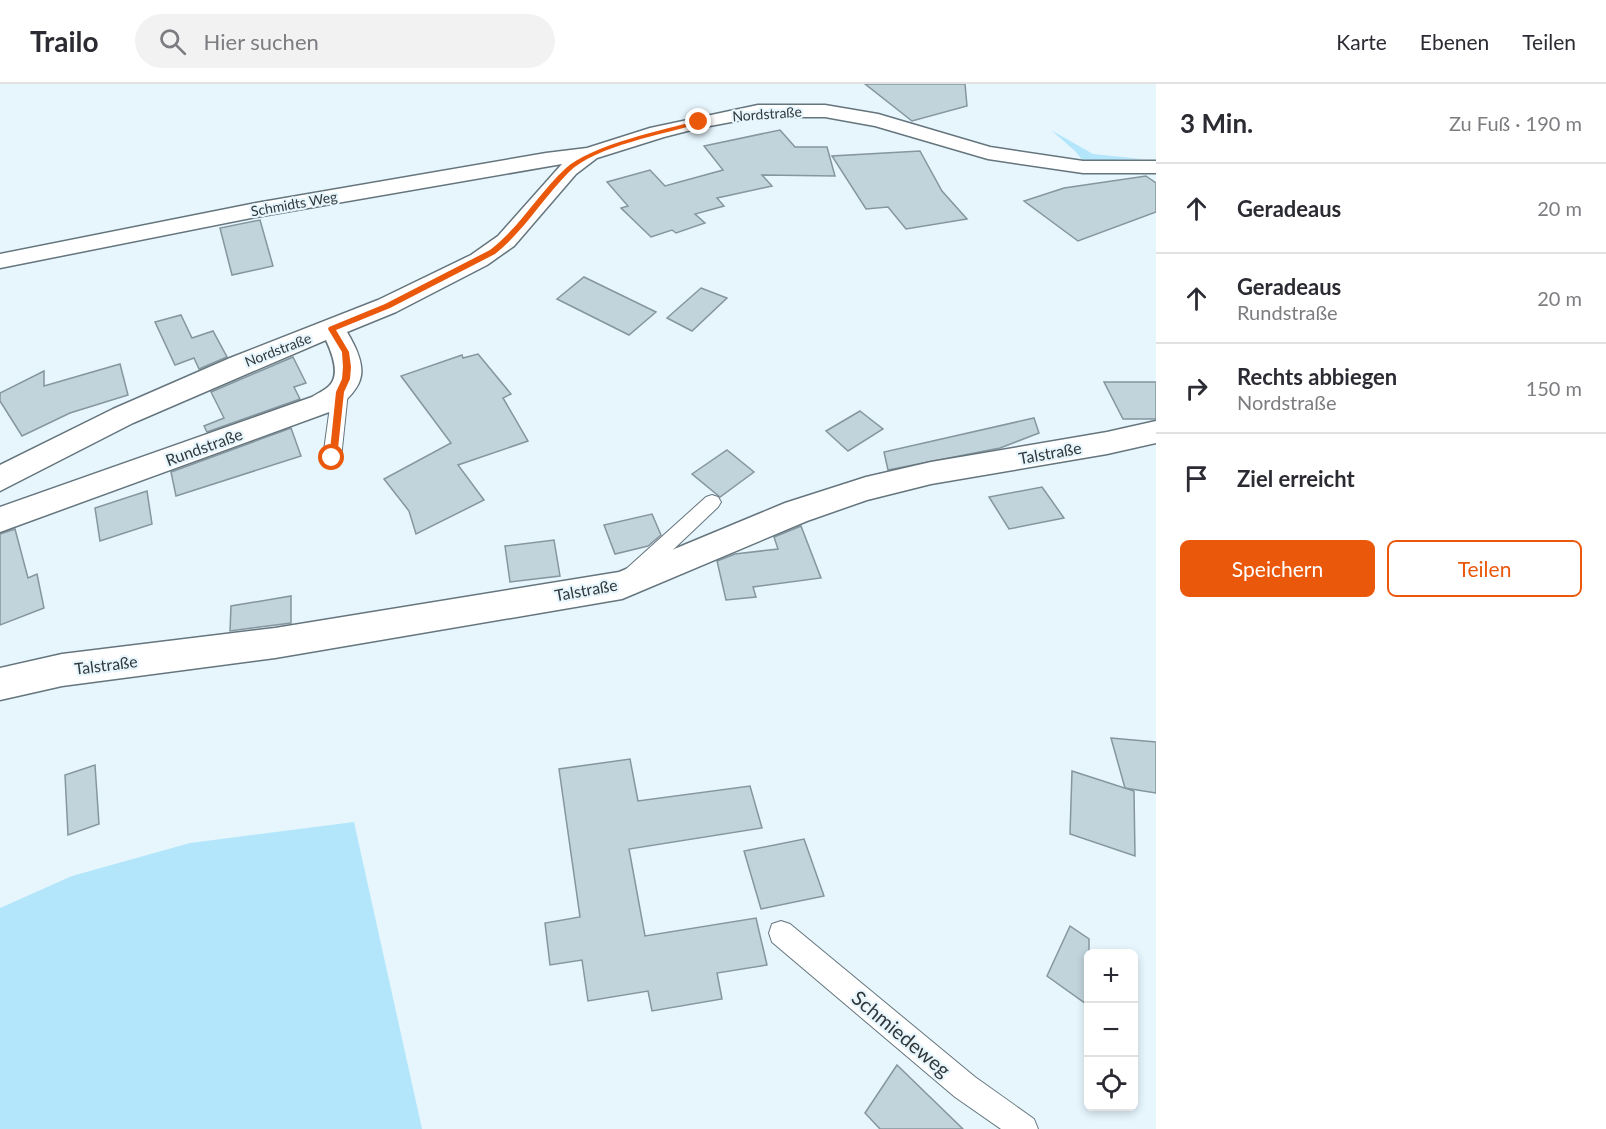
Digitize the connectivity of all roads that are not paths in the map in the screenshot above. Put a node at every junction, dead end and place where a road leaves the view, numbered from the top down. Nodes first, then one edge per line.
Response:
1 (590, 154) junction
2 (1156, 167) edge
3 (0, 261) edge
4 (332, 329) junction
5 (340, 392) junction
6 (1156, 432) edge
7 (332, 458) dead end
8 (0, 479) edge
9 (712, 502) dead end
10 (0, 520) edge
11 (622, 585) junction
12 (0, 684) edge
13 (781, 933) dead end
14 (1024, 1129) edge

1 - 2 street, Nordstraße
1 - 3 street, Schmidts Weg
1 - 4 street, Nordstraße
4 - 5 street
4 - 8 street, Nordstraße
5 - 7 lane
5 - 10 street, Rundstraße
6 - 11 street, Talstraße
9 - 11 lane
11 - 12 street, Talstraße
13 - 14 lane, Schmiedeweg

